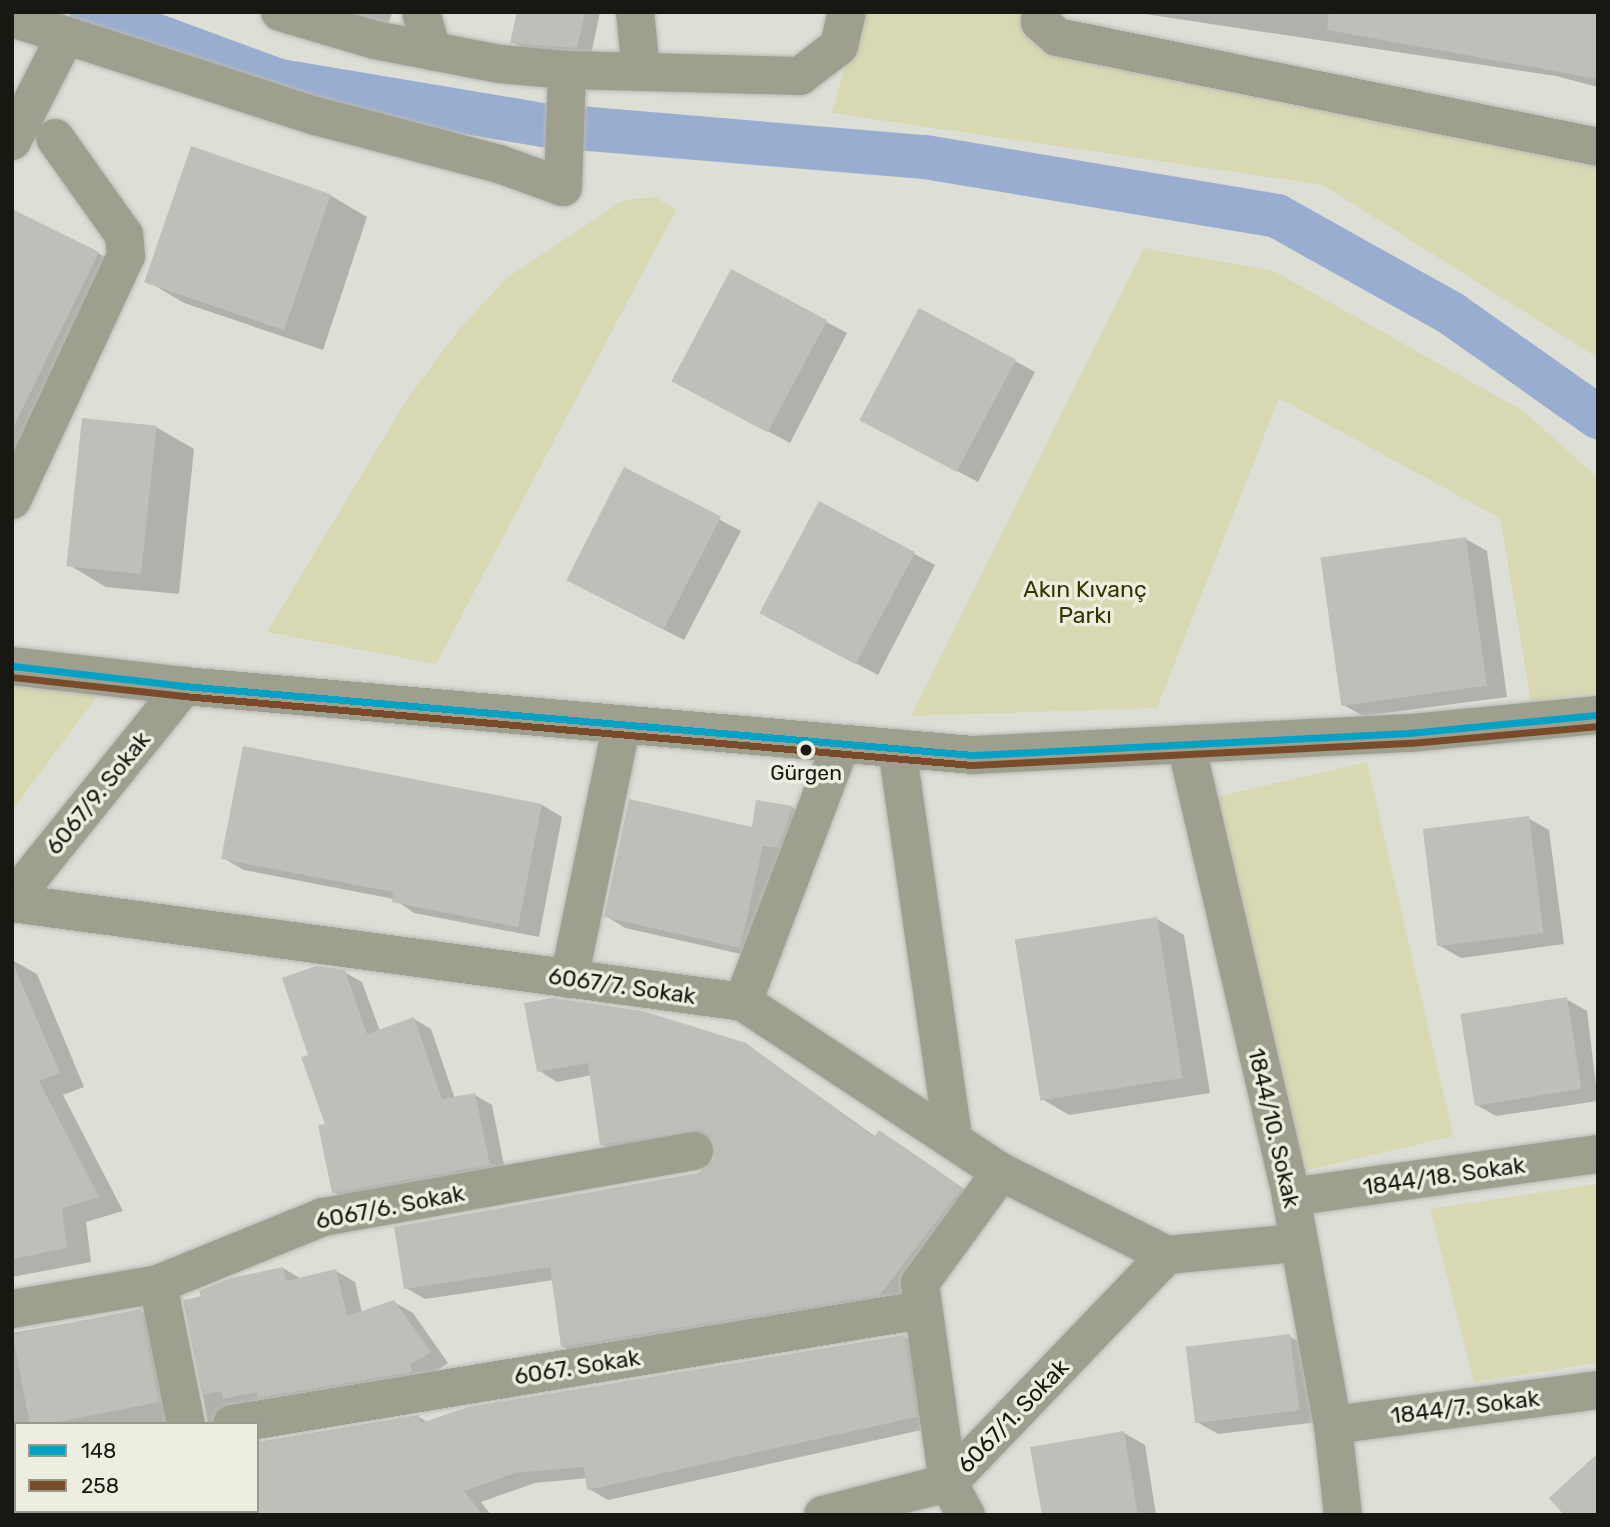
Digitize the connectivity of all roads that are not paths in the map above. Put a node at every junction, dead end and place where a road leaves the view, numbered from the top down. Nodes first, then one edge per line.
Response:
1 (281, 12) edge
2 (421, 12) edge
3 (635, 12) edge
4 (847, 12) edge
5 (12, 18) edge
6 (1049, 25) edge
7 (65, 37) junction
8 (432, 51) junction
9 (640, 70) junction
10 (567, 77) junction
11 (55, 138) dead end
12 (12, 141) edge
13 (1598, 147) edge
14 (12, 500) edge
15 (12, 666) edge
16 (184, 686) junction
17 (1598, 715) edge
18 (622, 724) junction
19 (841, 744) junction
20 (1185, 744) junction
21 (897, 748) junction
22 (12, 902) edge
23 (569, 979) junction
24 (743, 1002) junction
25 (953, 1139) junction
26 (694, 1151) dead end
27 (1598, 1154) edge
28 (1001, 1172) junction
29 (1291, 1197) junction
30 (1297, 1243) junction
31 (1167, 1255) junction
32 (158, 1284) junction
33 (12, 1309) edge
34 (921, 1310) junction
35 (1598, 1390) edge
36 (186, 1422) edge
37 (244, 1422) edge
38 (1333, 1424) junction
39 (957, 1499) edge
40 (823, 1515) edge
41 (1343, 1515) edge

1 - 8 street
2 - 8 street
3 - 9 street
4 - 9 street
5 - 7 street
6 - 13 street
7 - 10 street
7 - 12 street
8 - 10 street
9 - 10 street
11 - 14 street
15 - 16 street
16 - 18 street
16 - 22 street, 6067/9. Sokak
17 - 20 street
18 - 19 street
18 - 23 street
19 - 21 street
19 - 24 street
20 - 21 street
20 - 29 street, 1844/10. Sokak
21 - 25 street
22 - 23 street, 6067/7. Sokak
23 - 24 street, 6067/7. Sokak
24 - 25 street, 6067/7. Sokak
25 - 28 street, 6067/7. Sokak
26 - 32 street, 6067/6. Sokak
27 - 29 street, 1844/18. Sokak
28 - 31 street, 6067/7. Sokak
28 - 34 street
29 - 30 street, 1844/10. Sokak
30 - 31 street
30 - 38 street, 1844/10. Sokak
31 - 39 street, 6067/1. Sokak
32 - 33 street, 6067/6. Sokak
32 - 36 street
34 - 37 street, 6067. Sokak
34 - 39 street
35 - 38 street, 1844/7. Sokak
38 - 41 street, 1844/10. Sokak
39 - 40 street, 6067/1. Sokak

